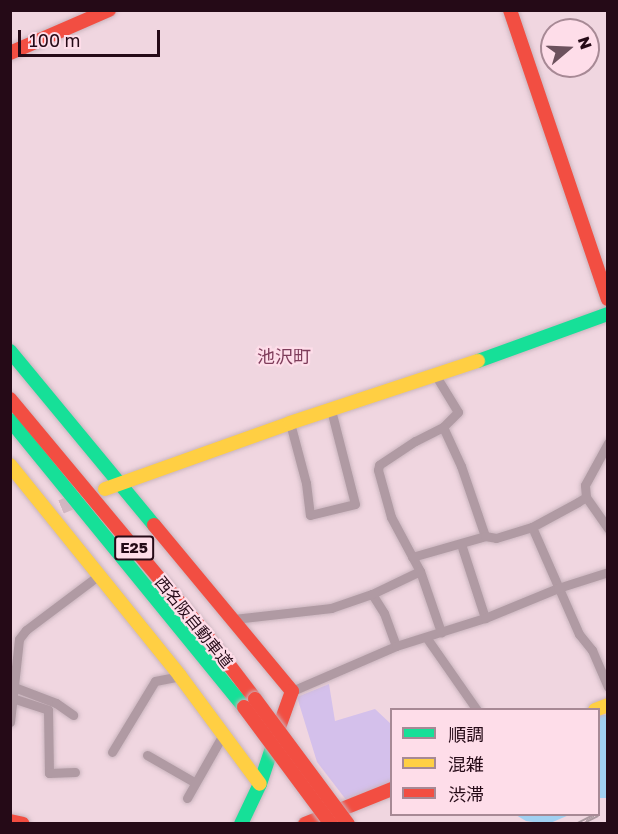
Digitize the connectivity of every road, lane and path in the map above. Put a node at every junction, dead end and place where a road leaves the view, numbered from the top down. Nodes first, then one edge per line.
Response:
1 (109, 10) edge
2 (510, 10) edge
3 (10, 53) edge
4 (608, 299) edge
5 (608, 314) edge
6 (10, 351) edge
7 (436, 376) junction
8 (10, 399) edge
9 (331, 410) junction
10 (10, 420) edge
11 (291, 423) junction
12 (443, 427) junction
13 (608, 443) edge
14 (10, 465) edge
15 (119, 483) junction
16 (105, 489) dead end
17 (586, 497) junction
18 (532, 527) junction
19 (608, 529) edge
20 (485, 536) junction
21 (461, 544) junction
22 (412, 557) junction
23 (420, 572) junction
24 (608, 572) edge
25 (99, 576) junction
26 (558, 588) junction
27 (372, 594) junction
28 (484, 618) junction
29 (234, 619) junction
30 (441, 632) junction
31 (426, 637) junction
32 (396, 646) junction
33 (180, 676) junction
34 (14, 687) junction
35 (608, 687) edge
36 (292, 691) junction
37 (12, 698) junction
38 (250, 703) junction
39 (476, 708) edge
40 (73, 715) dead end
41 (10, 722) edge
42 (224, 733) junction
43 (112, 752) dead end
44 (147, 755) dead end
45 (75, 772) dead end
46 (194, 782) junction
47 (260, 784) junction
48 (390, 790) edge
49 (187, 798) dead end
50 (10, 821) edge
51 (23, 824) edge
52 (241, 824) edge
53 (305, 824) edge
54 (331, 824) edge
55 (348, 824) edge

1 - 3 main road
2 - 4 main road
5 - 7 main road
6 - 15 main road
7 - 9 main road
7 - 12 street
8 - 38 main road, 西名阪自動車道 / E25
9 - 11 main road
9 - 11 street
10 - 38 main road, 西名阪自動車道 / E25
11 - 15 main road
12 - 20 street
12 - 22 street
13 - 17 street
14 - 25 main road
15 - 16 main road
15 - 29 main road
17 - 18 street
17 - 19 street
18 - 20 street
18 - 26 street
20 - 21 street
21 - 22 street
21 - 28 street
22 - 23 street
23 - 27 street
23 - 30 street
24 - 26 street
25 - 33 main road
25 - 34 street
26 - 28 street
26 - 35 street
27 - 29 street
27 - 32 street
28 - 30 street
29 - 36 main road
30 - 31 street
31 - 32 street
31 - 39 street
32 - 36 street
33 - 42 main road
33 - 43 street
34 - 37 street
34 - 40 street
36 - 47 main road
37 - 41 street
37 - 45 street
38 - 54 main road, 西名阪自動車道 / E25, bridge
38 - 55 main road, 西名阪自動車道 / E25, bridge
42 - 46 street
42 - 47 main road
44 - 46 street
46 - 49 street
47 - 52 main road
48 - 53 main road
50 - 51 main road

